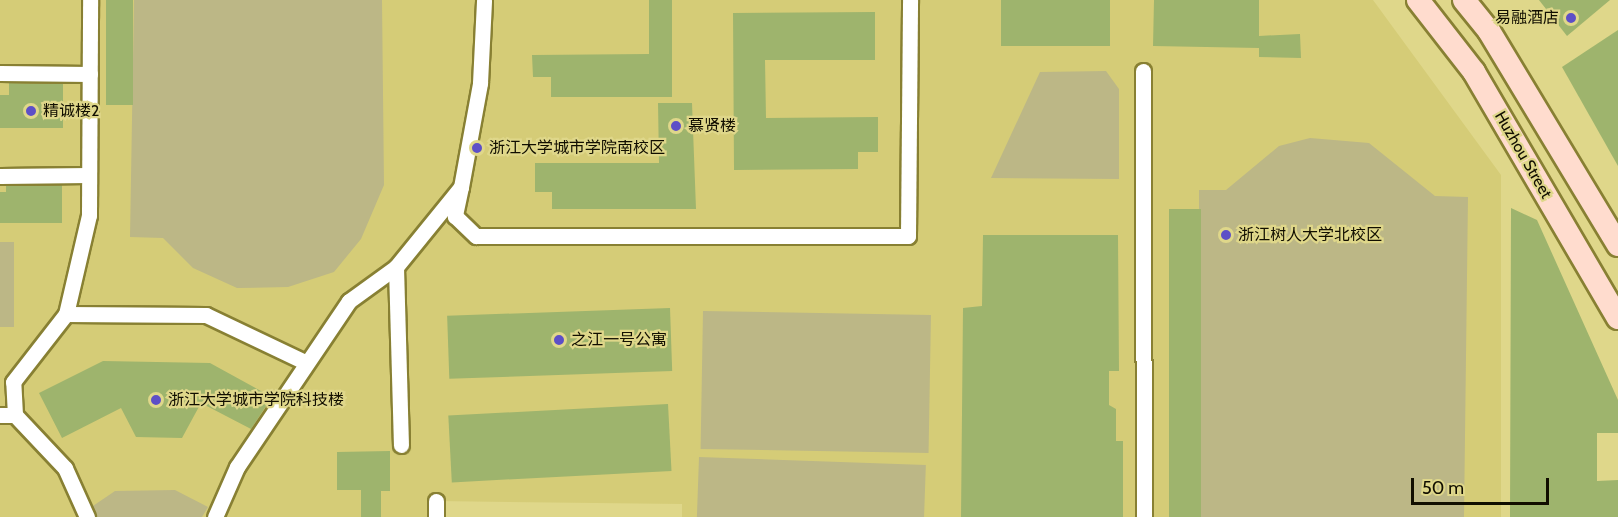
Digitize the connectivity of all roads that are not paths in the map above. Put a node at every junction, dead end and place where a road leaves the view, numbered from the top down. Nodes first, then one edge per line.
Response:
1 (90, 0) edge
2 (484, 0) edge
3 (910, 0) edge
4 (1418, 0) edge
5 (1464, 0) edge
6 (1143, 71) dead end
7 (0, 73) edge
8 (90, 74) junction
9 (89, 174) junction
10 (0, 176) edge
11 (461, 187) junction
12 (1618, 245) edge
13 (396, 267) junction
14 (66, 314) junction
15 (1618, 318) edge
16 (305, 362) junction
17 (8, 415) edge
18 (400, 445) dead end
19 (436, 501) dead end
20 (87, 517) edge
21 (215, 517) edge
22 (435, 517) edge
23 (1144, 517) edge

1 - 8 street
2 - 11 street
3 - 11 street
4 - 15 main road, Huzhou Street
5 - 12 main road, Huzhou Street
6 - 23 street
7 - 8 street
8 - 9 street
9 - 10 street
9 - 14 street
11 - 13 street
13 - 16 street
13 - 18 street
14 - 16 street
14 - 17 street
16 - 21 street
17 - 20 street
19 - 22 street

